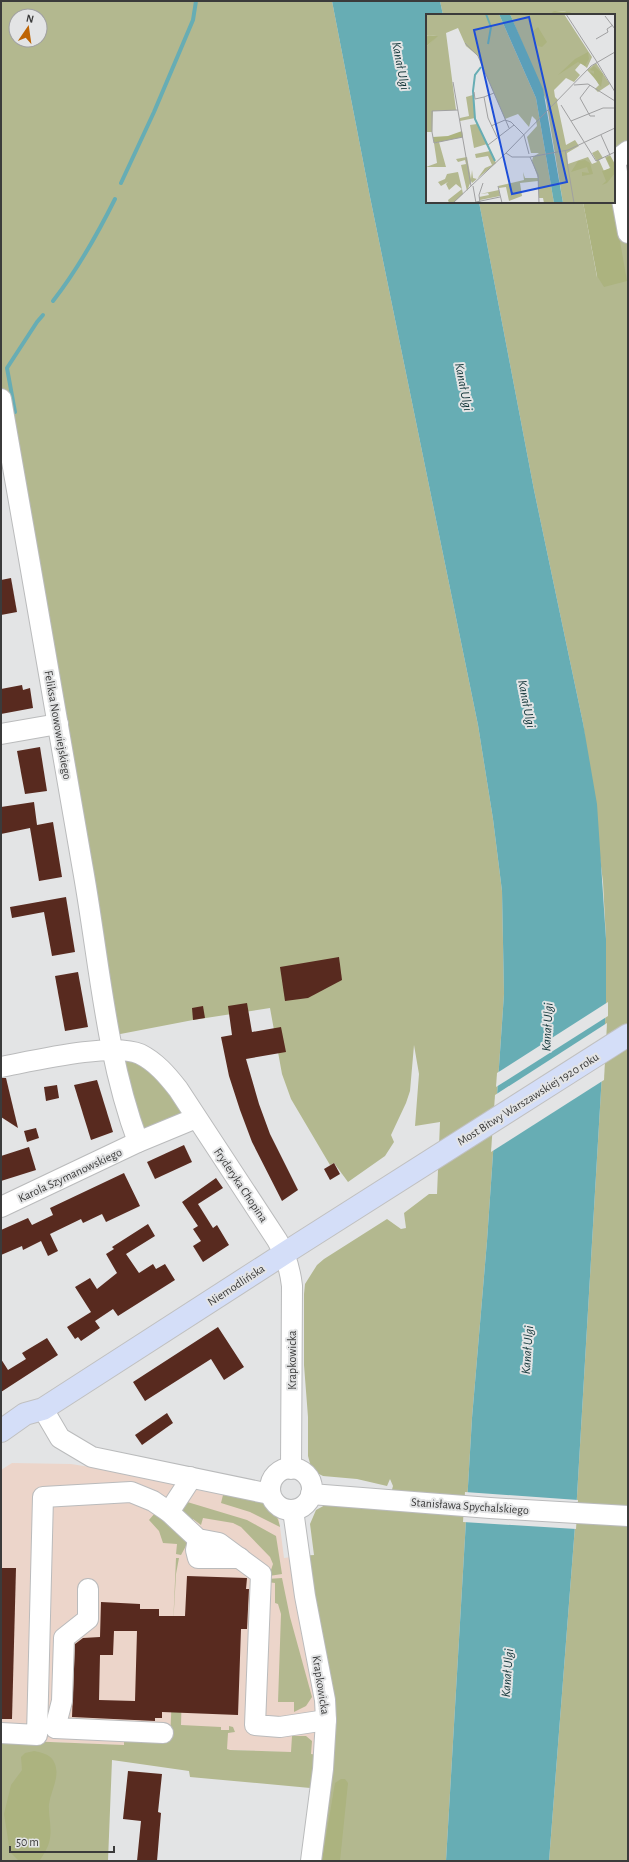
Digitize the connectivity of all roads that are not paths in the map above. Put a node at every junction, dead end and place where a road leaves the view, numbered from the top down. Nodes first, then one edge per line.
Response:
1 (628, 151) edge
2 (628, 233) edge
3 (3, 408) edge
4 (58, 724) junction
5 (1, 734) edge
6 (628, 1035) edge
7 (113, 1051) junction
8 (1, 1067) edge
9 (196, 1118) junction
10 (138, 1142) junction
11 (428, 1162) joint
12 (1, 1207) edge
13 (285, 1253) junction
14 (44, 1409) junction
15 (1, 1430) edge
16 (1, 1445) edge
17 (136, 1466) junction
18 (291, 1469) junction
19 (190, 1478) junction
20 (131, 1492) junction
21 (270, 1494) junction
22 (311, 1494) junction
23 (293, 1510) junction
24 (169, 1512) junction
25 (628, 1516) edge
26 (88, 1589) dead end
27 (326, 1720) junction
28 (1, 1733) edge
29 (163, 1733) dead end
30 (311, 1861) edge

1 - 2 street
3 - 4 street, Feliksa Nowowiejskiego
4 - 5 street
4 - 7 street, Feliksa Nowowiejskiego
6 - 11 main road, Most Bitwy Warszawskiej 1920 roku
7 - 8 street, Fryderyka Chopina
7 - 9 street, Fryderyka Chopina
7 - 10 street, Feliksa Nowowiejskiego
9 - 10 street, Karola Szymanowskiego
9 - 13 street, Fryderyka Chopina
10 - 12 street, Karola Szymanowskiego
11 - 13 main road, Niemodlińska
13 - 14 main road, Niemodlińska
13 - 18 street, Krapkowicka
14 - 15 main road, Niemodlińska
14 - 16 main road, Niemodlińska
14 - 17 street
17 - 19 street
17 - 20 street
18 - 21 street
18 - 22 street
19 - 21 street
19 - 24 street
20 - 24 street
20 - 28 street
21 - 23 street
22 - 23 street
22 - 25 street, Stanisława Spychalskiego
23 - 27 street, Krapkowicka
24 - 27 street
26 - 29 street
27 - 30 street, Krapkowicka

